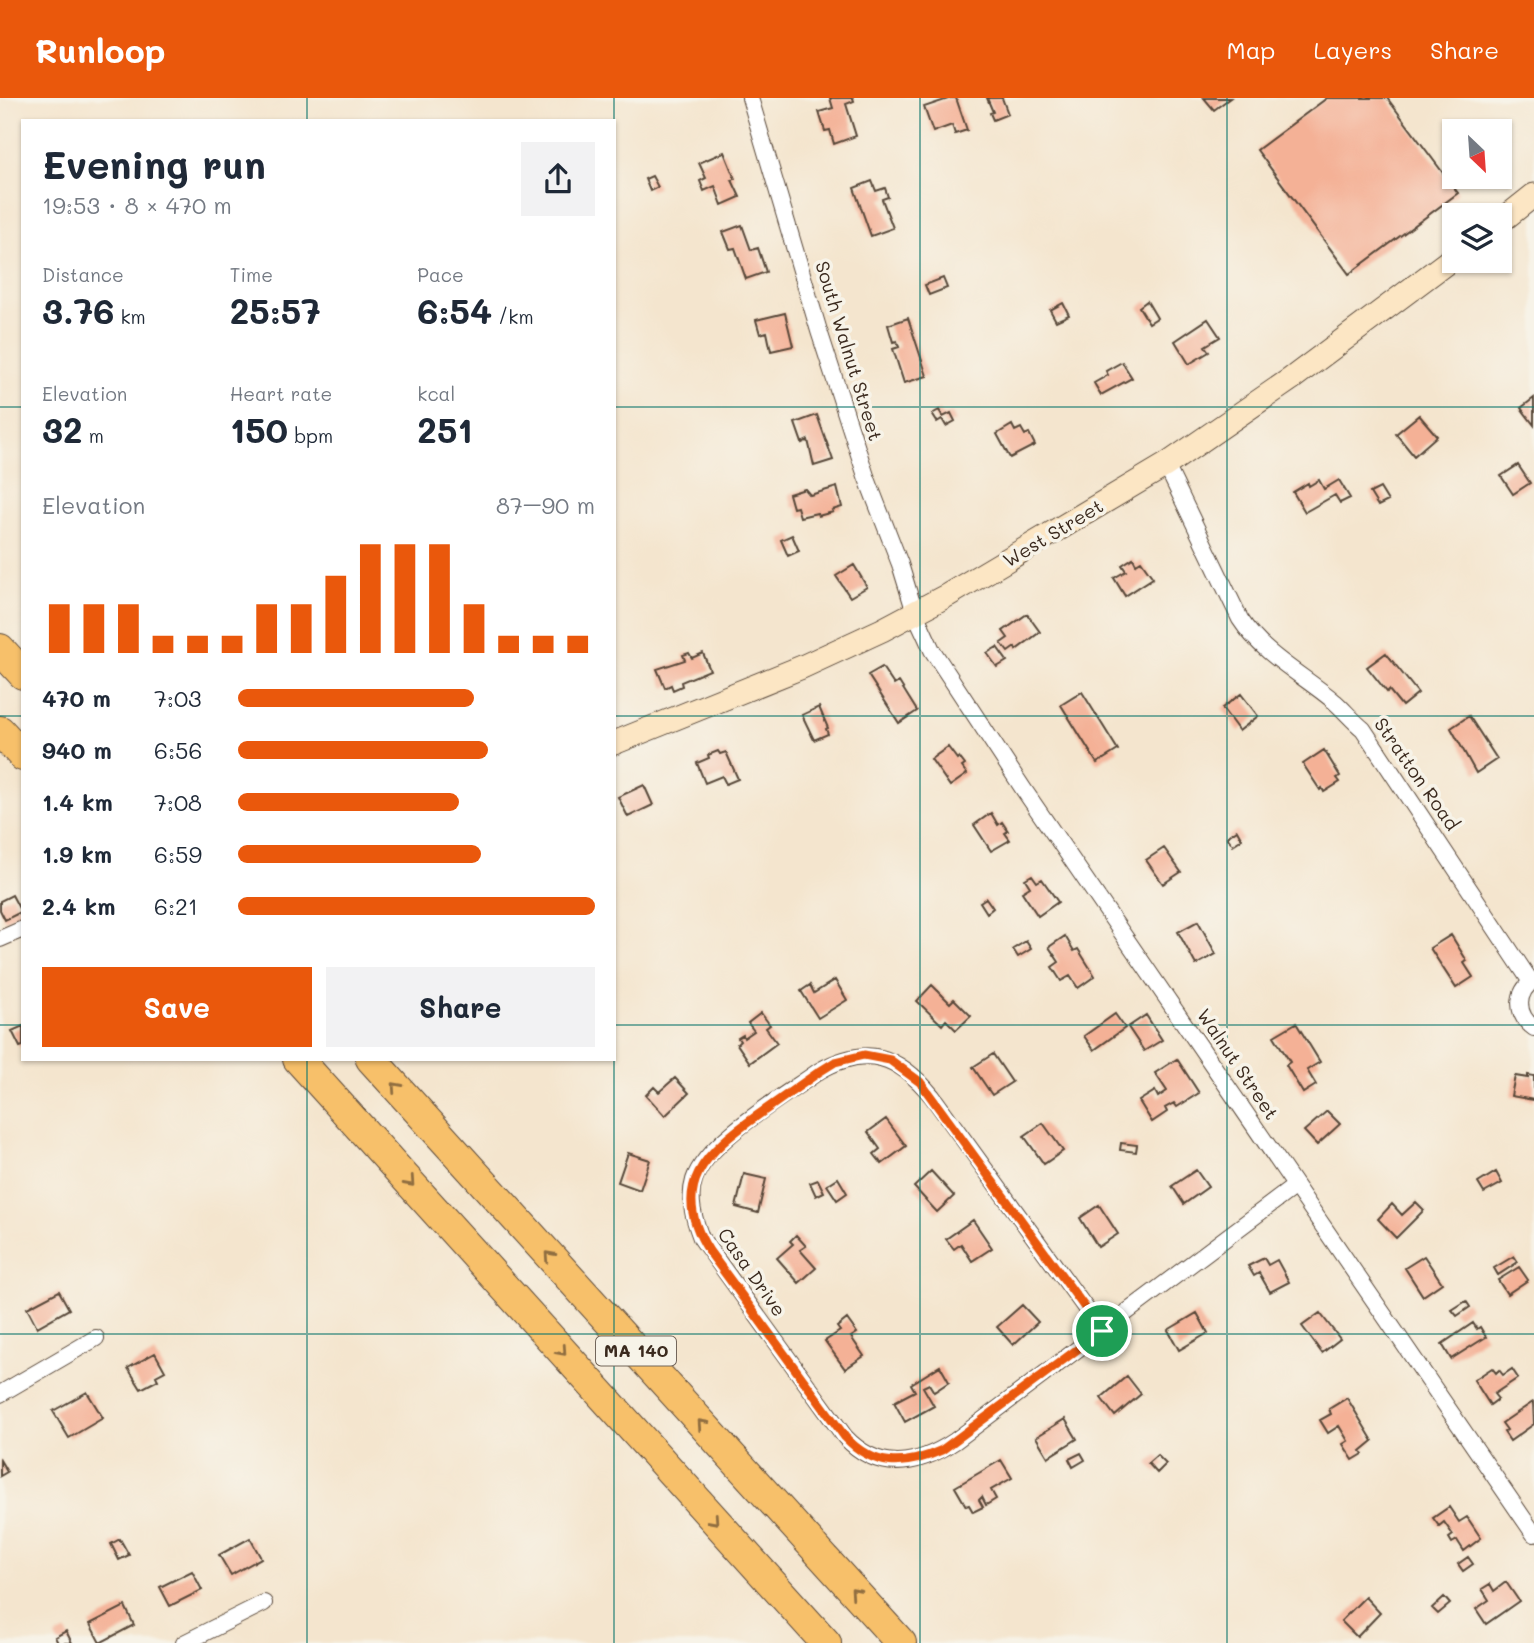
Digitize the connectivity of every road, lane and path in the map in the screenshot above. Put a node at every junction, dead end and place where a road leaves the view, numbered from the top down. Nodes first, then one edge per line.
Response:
1 (750, 98) edge
2 (1534, 195) edge
3 (1512, 212) edge
4 (1442, 266) edge
5 (1166, 465) junction
6 (915, 613) junction
7 (0, 649) edge
8 (21, 672) edge
9 (0, 731) edge
10 (616, 742) edge
11 (21, 754) edge
12 (21, 930) edge
13 (0, 939) edge
14 (1533, 981) edge
15 (1534, 1028) edge
16 (300, 1061) edge
17 (373, 1061) edge
18 (1295, 1186) junction
19 (1102, 1331) junction
20 (96, 1338) dead end
21 (0, 1394) edge
22 (1534, 1534) edge
23 (264, 1603) dead end
24 (184, 1643) edge
25 (826, 1643) edge
26 (901, 1643) edge

1 - 6 street, South Walnut Street
2 - 3 street
4 - 5 street, West Street
5 - 6 street, West Street
5 - 14 street, Stratton Road
6 - 10 street, West Street
6 - 18 street, Walnut Street
7 - 8 highway
9 - 11 highway
12 - 13 street
14 - 15 street, Stratton Road
16 -> 25 highway, MA 140
26 -> 17 highway, MA 140
18 - 19 street, Casa Drive
18 - 22 street, Walnut Street
19 - 19 street, Casa Drive
20 - 21 street
23 - 24 street

